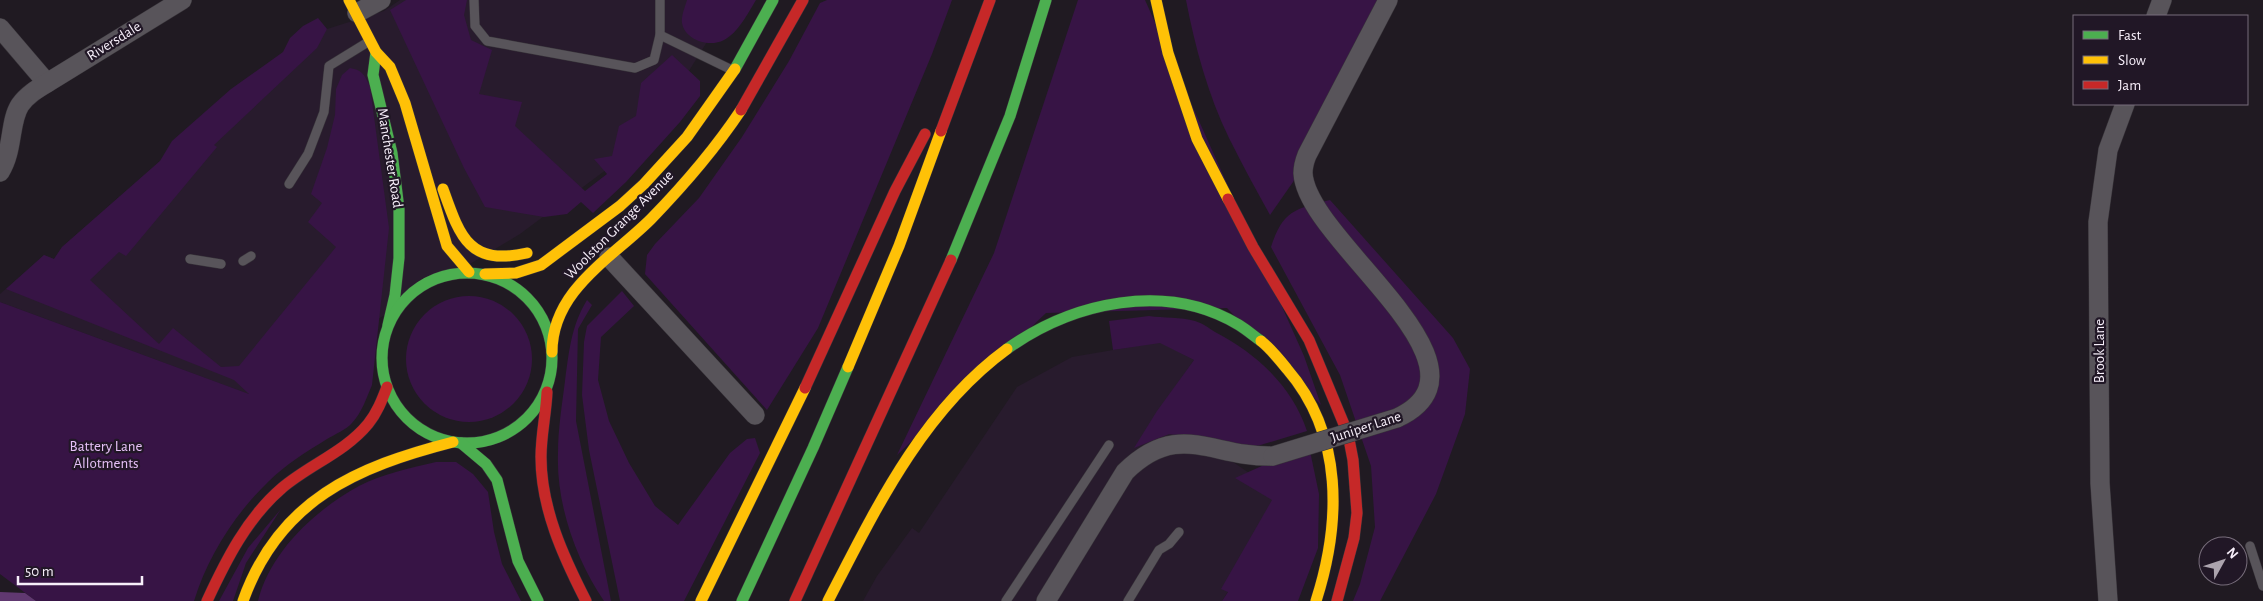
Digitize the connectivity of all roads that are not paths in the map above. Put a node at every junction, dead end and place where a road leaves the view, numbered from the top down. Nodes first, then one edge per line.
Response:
1 (182, 0) edge
2 (381, 0) edge
3 (474, 0) edge
4 (660, 0) edge
5 (773, 0) edge
6 (803, 0) edge
7 (990, 0) edge
8 (1046, 0) edge
9 (1156, 0) edge
10 (1388, 0) edge
11 (2162, 0) edge
12 (353, 7) edge
13 (2156, 15) edge
14 (980, 26) junction
15 (0, 28) edge
16 (660, 35) junction
17 (373, 46) junction
18 (733, 71) junction
19 (47, 83) junction
20 (2125, 105) edge
21 (416, 139) junction
22 (0, 172) edge
23 (289, 184) dead end
24 (580, 235) junction
25 (251, 256) dead end
26 (610, 257) junction
27 (190, 259) dead end
28 (243, 262) dead end
29 (221, 264) dead end
30 (469, 272) junction
31 (485, 274) junction
32 (388, 325) junction
33 (552, 352) junction
34 (547, 386) junction
35 (386, 387) junction
36 (754, 415) dead end
37 (457, 442) junction
38 (1109, 445) dead end
39 (1179, 532) dead end
40 (2250, 546) dead end
41 (2263, 586) edge
42 (207, 601) edge
43 (243, 601) edge
44 (538, 601) edge
45 (586, 601) edge
46 (701, 601) edge
47 (742, 601) edge
48 (795, 601) edge
49 (828, 601) edge
50 (1006, 601) edge
51 (1046, 601) edge
52 (1128, 601) edge
53 (1316, 601) edge
54 (1337, 601) edge
55 (2108, 601) edge

1 - 19 street, Riversdale
2 - 12 street
3 - 16 lane
4 - 16 lane
5 - 18 main road, Woolston Grange Avenue
6 - 26 main road, Woolston Grange Avenue
7 - 14 main road
8 - 48 main road
9 - 54 main road
10 - 51 street, Juniper Lane, bridge
11 - 13 street
12 - 17 main road, Manchester Road
14 - 46 main road
14 - 47 main road
15 - 19 street
16 - 18 lane
17 - 21 main road, Manchester Road
17 - 23 lane
17 - 32 main road, Manchester Road
18 - 24 main road, Woolston Grange Avenue
19 - 22 street, Riversdale
20 - 55 street, Brook Lane
21 - 24 main road
21 - 30 main road, Manchester Road
24 - 31 main road, Woolston Grange Avenue
25 - 28 lane
26 - 33 main road, Woolston Grange Avenue
26 - 36 street
27 - 29 lane
30 - 31 main road
30 - 32 main road
31 - 33 main road
32 - 35 main road
33 - 34 main road
34 - 37 main road
34 - 45 main road
35 - 37 main road
35 - 42 main road
37 - 43 main road
37 - 44 main road
38 - 50 lane
39 - 52 lane
40 - 41 lane
49 - 53 main road

